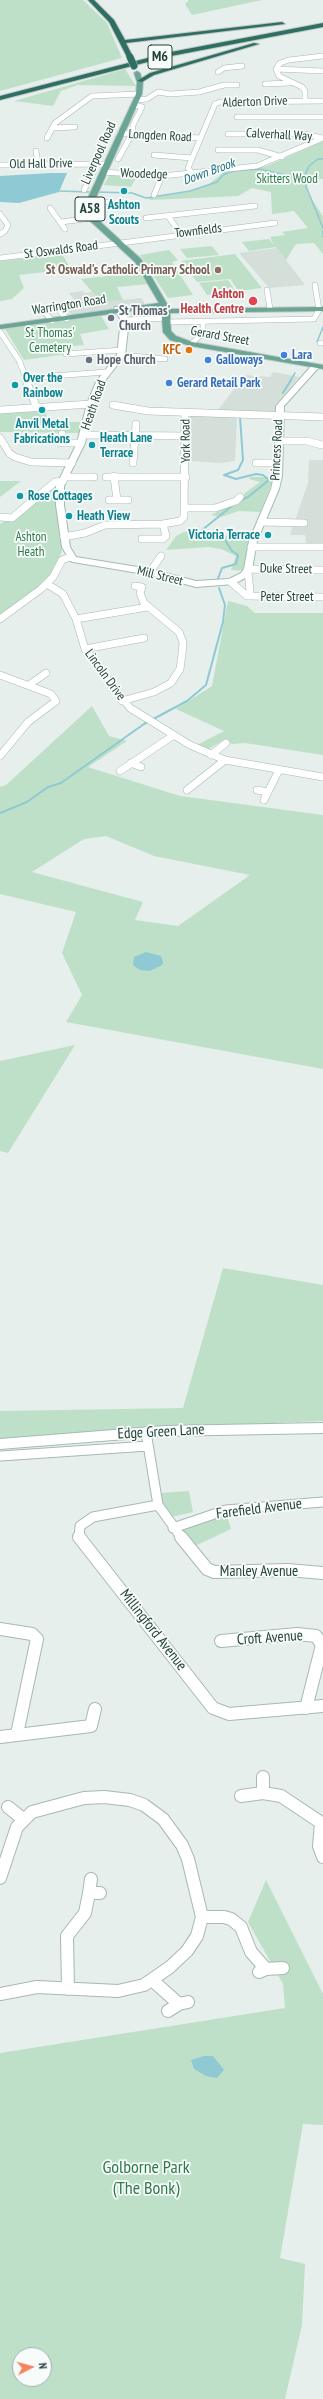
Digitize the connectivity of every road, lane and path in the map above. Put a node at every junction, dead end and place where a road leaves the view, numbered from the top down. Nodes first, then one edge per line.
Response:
1 (91, 0) edge
2 (323, 20) edge
3 (323, 26) edge
4 (123, 42) junction
5 (323, 56) edge
6 (243, 66) dead end
7 (276, 69) junction
8 (322, 72) edge
9 (137, 73) junction
10 (152, 74) junction
11 (140, 81) junction
12 (292, 82) junction
13 (265, 84) dead end
14 (224, 85) junction
15 (238, 85) dead end
16 (0, 93) edge
17 (83, 94) dead end
18 (92, 96) junction
19 (0, 98) edge
20 (137, 100) junction
21 (305, 101) junction
22 (323, 101) edge
23 (277, 109) junction
24 (323, 117) edge
25 (241, 118) dead end
26 (52, 128) junction
27 (74, 128) dead end
28 (120, 133) junction
29 (132, 134) junction
30 (228, 134) dead end
31 (40, 138) dead end
32 (47, 138) junction
33 (200, 138) junction
34 (323, 138) edge
35 (55, 140) dead end
36 (218, 150) dead end
37 (36, 151) dead end
38 (154, 155) dead end
39 (282, 157) junction
40 (192, 158) junction
41 (118, 159) dead end
42 (38, 164) junction
43 (90, 164) junction
44 (107, 164) junction
45 (0, 165) edge
46 (103, 172) junction
47 (192, 173) junction
48 (162, 176) junction
49 (78, 185) dead end
50 (162, 193) dead end
51 (90, 202) junction
52 (107, 202) dead end
53 (255, 206) dead end
54 (50, 208) dead end
55 (0, 214) edge
56 (168, 216) junction
57 (92, 218) junction
58 (146, 218) dead end
59 (61, 222) junction
60 (275, 223) dead end
61 (66, 230) dead end
62 (180, 233) junction
63 (0, 234) edge
64 (121, 243) junction
65 (0, 258) edge
66 (315, 285) dead end
67 (267, 290) dead end
68 (270, 309) junction
69 (321, 309) edge
70 (118, 310) junction
71 (167, 314) junction
72 (67, 318) junction
73 (125, 320) junction
74 (52, 321) junction
75 (204, 321) junction
76 (0, 328) edge
77 (0, 332) edge
78 (192, 344) junction
79 (122, 352) junction
80 (66, 354) dead end
81 (165, 359) dead end
82 (321, 366) edge
83 (106, 372) junction
84 (26, 378) junction
85 (92, 404) junction
86 (113, 405) dead end
87 (36, 406) junction
88 (0, 410) edge
89 (185, 412) junction
90 (280, 415) junction
91 (323, 417) edge
92 (136, 424) dead end
93 (62, 434) dead end
94 (134, 436) junction
95 (185, 436) junction
96 (0, 438) edge
97 (83, 439) junction
98 (279, 441) junction
99 (322, 444) dead end
100 (72, 463) junction
101 (133, 463) dead end
102 (256, 463) dead end
103 (278, 464) junction
104 (114, 476) junction
105 (94, 477) dead end
106 (106, 477) dead end
107 (186, 477) junction
108 (64, 479) junction
109 (240, 497) dead end
110 (109, 500) dead end
111 (117, 500) junction
112 (128, 500) dead end
113 (184, 508) junction
114 (0, 517) edge
115 (261, 522) junction
116 (304, 522) dead end
117 (163, 524) junction
118 (64, 537) junction
119 (142, 539) dead end
120 (252, 547) junction
121 (323, 547) edge
122 (70, 556) junction
123 (161, 556) dead end
124 (248, 570) junction
125 (323, 570) edge
126 (150, 572) junction
127 (230, 582) junction
128 (47, 584) junction
129 (150, 589) dead end
130 (250, 596) junction
131 (323, 597) edge
132 (148, 607) junction
133 (0, 619) edge
134 (76, 619) junction
135 (144, 638) dead end
136 (85, 649) junction
137 (46, 673) dead end
138 (0, 675) edge
139 (29, 685) junction
140 (122, 701) junction
141 (174, 735) junction
142 (226, 743) dead end
143 (211, 755) junction
144 (0, 756) edge
145 (225, 760) junction
146 (131, 763) junction
147 (141, 767) dead end
148 (279, 770) junction
149 (120, 771) dead end
150 (197, 773) dead end
151 (205, 776) junction
152 (323, 777) edge
153 (187, 790) dead end
154 (257, 790) dead end
155 (268, 792) junction
156 (264, 800) dead end
157 (323, 1428) edge
158 (146, 1432) junction
159 (148, 1446) junction
160 (0, 1450) edge
161 (323, 1502) edge
162 (158, 1505) junction
163 (173, 1528) junction
164 (323, 1573) edge
165 (0, 1629) edge
166 (221, 1641) dead end
167 (323, 1706) edge
168 (306, 1708) junction
169 (96, 1709) dead end
170 (16, 1734) junction
171 (0, 1737) edge
172 (263, 1777) dead end
173 (263, 1793) junction
174 (241, 1796) dead end
175 (8, 1808) dead end
176 (22, 1819) junction
177 (322, 1824) edge
178 (323, 1857) edge
179 (0, 1878) edge
180 (91, 1879) dead end
181 (202, 1917) junction
182 (283, 1968) dead end
183 (152, 1980) junction
184 (68, 1989) junction
185 (0, 1994) edge
186 (168, 2011) dead end

1 - 4 highway, A58
2 - 4 highway, M6
2 - 16 highway, M6
3 - 10 highway, M6
3 - 19 highway, M6
4 - 9 highway, A58, bridge
5 - 7 street
6 - 14 street
7 - 8 street
7 - 12 street
9 - 10 highway, M6
9 - 11 main road, A58
10 - 11 highway
11 - 20 main road, Liverpool Road / A58
12 - 13 street
12 - 21 street
14 - 15 street
14 - 20 street
17 - 18 street
18 - 20 street
18 - 26 street
20 - 28 main road, Liverpool Road / A58
20 - 29 street, Liverpool Road
21 - 22 street, Alderton Drive
21 - 23 street, Alderton Drive
23 - 24 street
23 - 25 street
23 - 33 street, Alderton Drive
26 - 27 street
26 - 32 street
28 - 29 street, Longden Road
28 - 44 main road, Liverpool Road / A58
29 - 33 street, Longden Road
29 - 41 street, Liverpool Road
30 - 34 street, Calverhall Way
31 - 32 street
32 - 35 street
33 - 40 street, Alderton Drive
34 - 39 street, Woodedge
36 - 39 street
37 - 42 street
38 - 40 street
39 - 47 street, Woodedge
40 - 47 street, Alderton Drive
42 - 43 street, Old Hall Drive
42 - 45 street, Old Hall Drive
43 - 44 street, Old Hall Drive
43 - 49 street
44 - 46 main road, Liverpool Road / A58
46 - 48 street, Woodedge
46 - 51 main road, Liverpool Road / A58
47 - 48 street, Woodedge
48 - 50 street
51 - 52 street
51 - 57 main road, Liverpool Road / A58
53 - 56 street
54 - 59 street
55 - 63 street
56 - 58 street
56 - 62 street
57 - 59 street
57 - 64 main road, A58
59 - 61 street
60 - 62 street, Townfields
62 - 64 street, Townfields
64 - 65 street, St Oswalds Road
64 - 71 main road, A58
66 - 69 street
67 - 68 street
68 - 69 main road, Warrington Road
68 - 71 main road, Warrington Road
69 - 75 street
70 - 71 main road, Warrington Road
70 - 72 main road, Warrington Road
70 - 73 street
71 - 73 street
71 - 75 street
71 - 78 main road, Gerard Street / A58
72 - 74 main road, Warrington Road
72 - 74 street
73 - 79 street
74 - 76 main road, Warrington Road
75 - 78 street
77 - 84 street
78 - 82 main road, Gerard Street / A58
79 - 80 street
79 - 81 street
79 - 83 street, Heath Road
82 - 90 street, Princess Road
83 - 84 street
83 - 85 street, Heath Road
84 - 87 street
85 - 87 street
85 - 97 street, Heath Road
86 - 89 street
87 - 88 street
89 - 90 street, York Road
89 - 95 street, York Road
90 - 91 street, York Road
90 - 98 street, Princess Road
92 - 94 street
93 - 97 street
94 - 95 street
94 - 97 street
94 - 101 street
95 - 107 street, York Road
96 - 100 street
97 - 100 street, Heath Road
98 - 99 street
98 - 103 street, Princess Road
100 - 108 street, Heath Road
102 - 103 street
103 - 115 street, Princess Road
104 - 106 street
104 - 107 street
104 - 111 street
105 - 108 street
107 - 113 street, York Road
108 - 114 street
108 - 118 street, Heath Road
109 - 113 street
110 - 111 street
111 - 112 street
113 - 117 street, York Road
115 - 116 street
115 - 120 street, Princess Road
117 - 118 street, York Road
117 - 119 street
118 - 122 street, Heath Road
120 - 121 street
120 - 124 street, Princess Road
122 - 126 street, Mill Street
122 - 128 street
123 - 126 street
124 - 125 street, Duke Street
124 - 127 street, Mill Street
124 - 130 street, Princess Road
126 - 127 street, Mill Street
127 - 130 street, Peter Street
128 - 133 street
128 - 134 street, Lincoln Drive
129 - 132 street
130 - 131 street, Peter Street
132 - 134 street
132 - 140 street
134 - 136 street, Lincoln Drive
135 - 136 street
136 - 140 street, Lincoln Drive
137 - 139 street
138 - 139 street
139 - 144 street
140 - 141 street, Lincoln Drive
141 - 143 street, Lincoln Drive
141 - 146 street
142 - 143 street
143 - 145 street, Lincoln Drive
145 - 148 street, Lincoln Drive
145 - 151 street
146 - 147 street
146 - 149 street
148 - 152 street, Lincoln Drive
148 - 155 street
150 - 151 street
151 - 153 street
154 - 155 street
155 - 156 street
157 - 158 street, Edge Green Lane
158 - 159 street, Manley Avenue
158 - 160 street, Edge Green Lane
159 - 160 street, Edge Green Lane
159 - 162 street, Manley Avenue
161 - 163 street, Farefield Avenue
162 - 163 street, Manley Avenue
162 - 168 street, Millingford Avenue
163 - 164 street, Manley Avenue
165 - 170 street
166 - 168 street, Croft Avenue
167 - 168 street, Millingford Avenue
169 - 170 street
170 - 171 street
172 - 173 street
173 - 174 street
173 - 177 street
175 - 176 street
176 - 179 street
176 - 181 street
177 - 178 street
180 - 184 street
181 - 182 street
181 - 183 street
183 - 184 street
183 - 186 street
184 - 185 street

